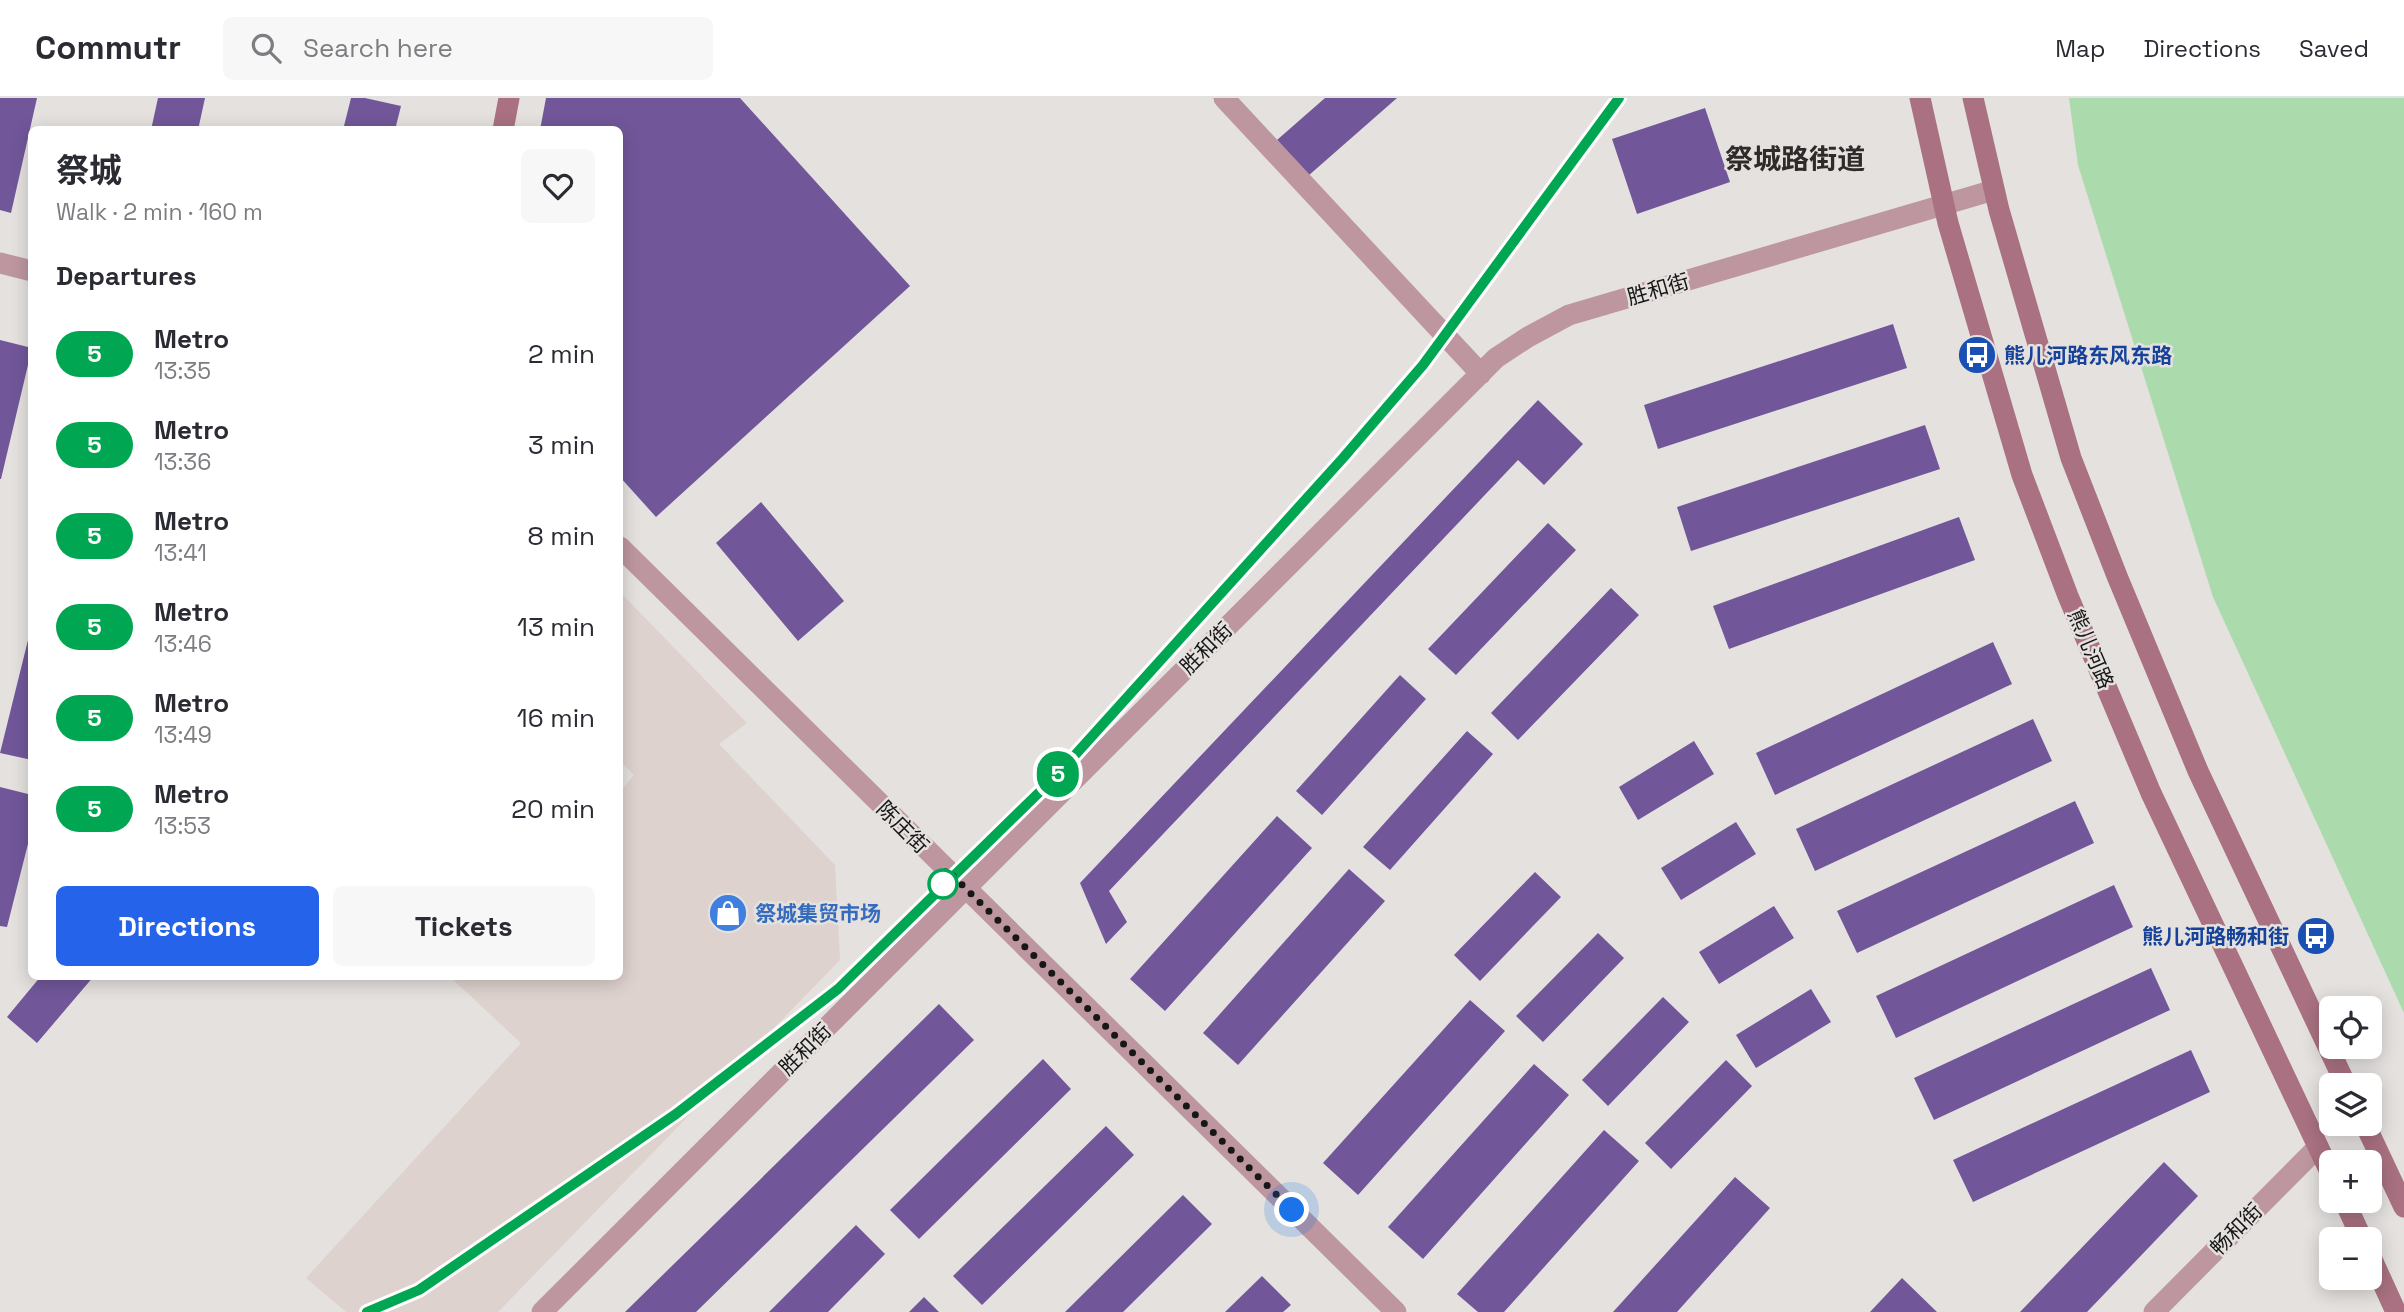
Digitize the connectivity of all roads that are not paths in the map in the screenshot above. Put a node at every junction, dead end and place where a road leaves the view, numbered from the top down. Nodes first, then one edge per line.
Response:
1 (509, 98) edge
2 (1224, 98) edge
3 (1920, 98) edge
4 (1973, 98) edge
5 (504, 126) edge
6 (1994, 190) junction
7 (1944, 205) junction
8 (0, 263) edge
9 (28, 270) edge
10 (1481, 373) junction
11 (623, 550) edge
12 (966, 888) junction
13 (2340, 1073) edge
14 (2371, 1136) edge
15 (2318, 1147) junction
16 (2319, 1150) edge
17 (2404, 1206) edge
18 (2382, 1281) edge
19 (542, 1312) edge
20 (1396, 1312) edge
21 (2154, 1312) edge
22 (2396, 1312) edge

1 - 5 street
2 - 10 street
3 - 7 street, 熊儿河路
4 - 6 street
6 - 7 street, 胜和街
6 - 13 street
7 - 10 street, 胜和街
7 - 15 street, 熊儿河路
8 - 9 street
10 - 12 street, 胜和街
11 - 12 street, 陈庄街
12 - 19 street, 胜和街
12 - 20 street, 陈庄街
14 - 17 street
15 - 16 street, 熊儿河路
15 - 21 street, 畅和街
18 - 22 street

